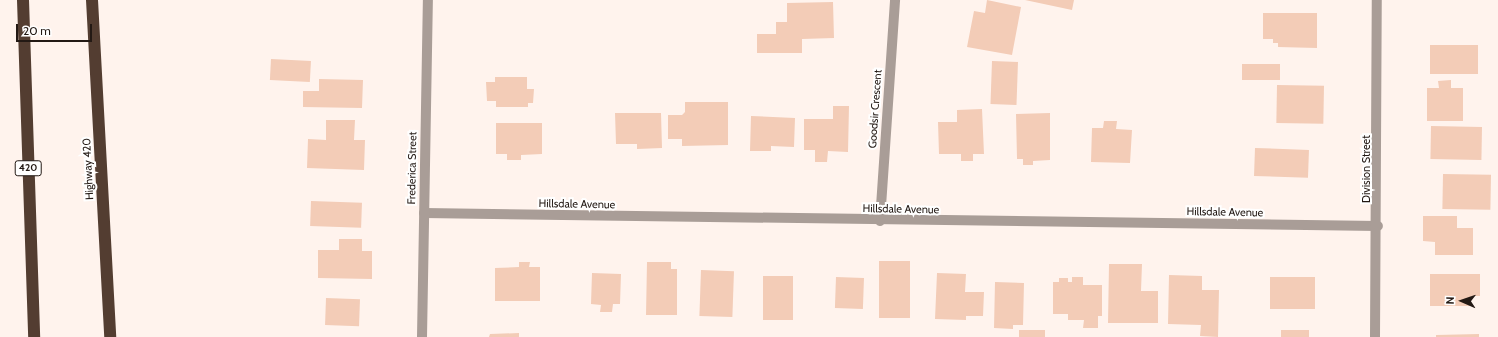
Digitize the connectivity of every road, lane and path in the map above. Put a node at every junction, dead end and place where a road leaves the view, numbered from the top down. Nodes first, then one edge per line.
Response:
1 (23, 0) edge
2 (92, 0) edge
3 (428, 0) edge
4 (895, 0) edge
5 (1377, 0) edge
6 (424, 213) junction
7 (880, 221) junction
8 (1378, 226) junction
9 (34, 337) edge
10 (108, 337) edge
11 (422, 337) edge
12 (1376, 337) edge

1 - 9 highway, 420
2 - 10 highway, Highway 420
3 - 6 street, Frederica Street
4 - 7 street, Goodsir Crescent
5 - 8 street, Division Street
6 - 7 street, Hillsdale Avenue
6 - 11 street, Frederica Street
7 - 8 street, Hillsdale Avenue
8 - 12 street, Division Street

